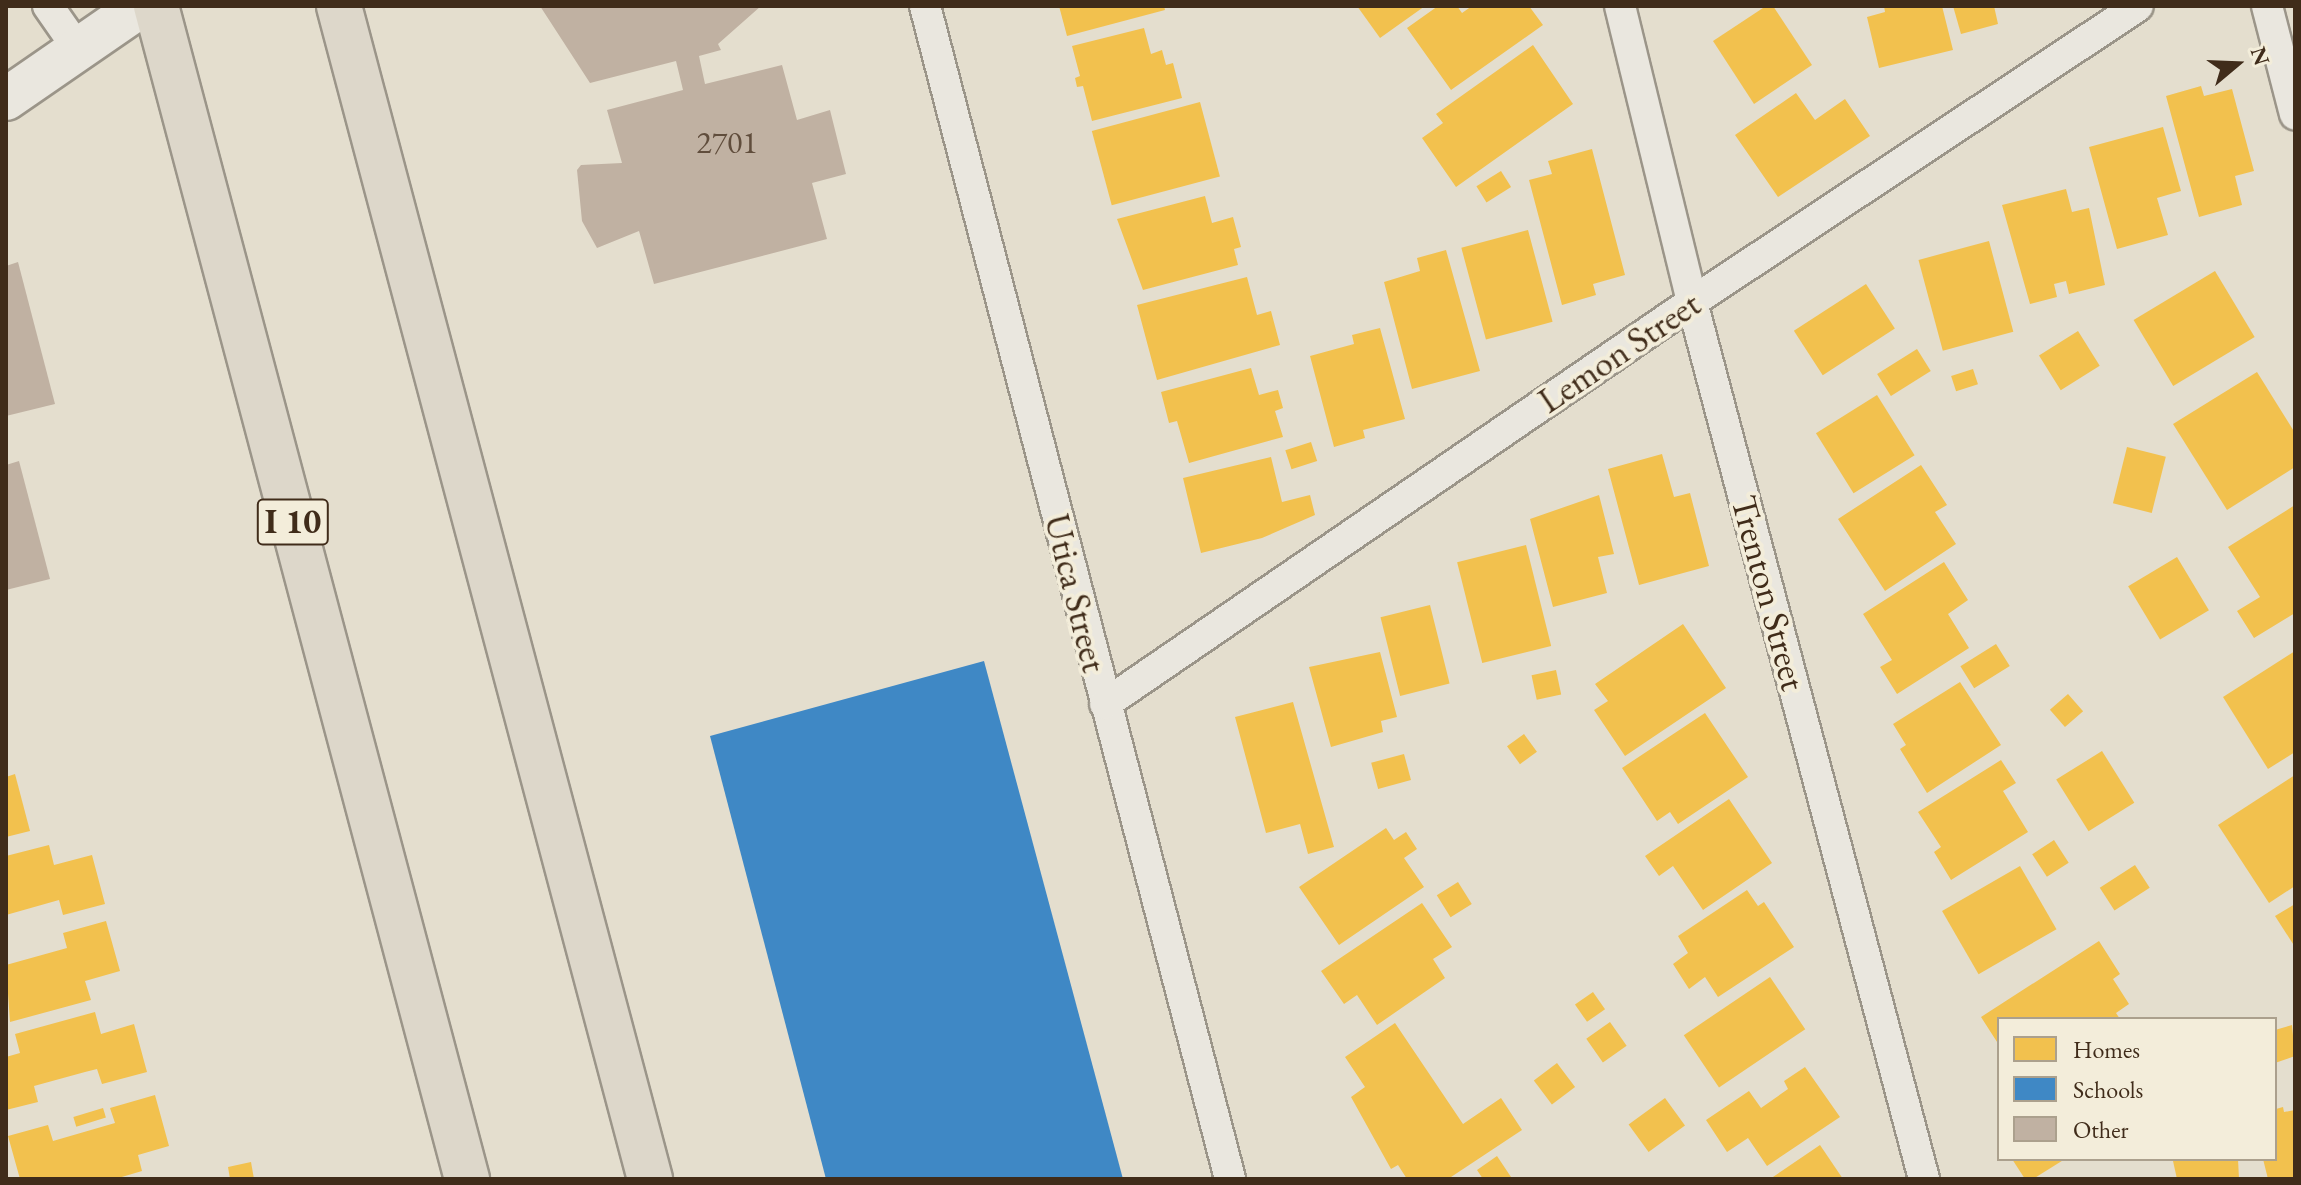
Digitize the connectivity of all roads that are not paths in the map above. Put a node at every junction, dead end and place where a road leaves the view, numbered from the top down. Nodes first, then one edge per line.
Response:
1 (48, 6) edge
2 (141, 6) edge
3 (156, 6) edge
4 (339, 6) edge
5 (925, 6) edge
6 (1620, 6) edge
7 (2138, 6) edge
8 (2267, 6) edge
9 (78, 49) junction
10 (6, 99) edge
11 (2295, 114) edge
12 (1692, 302) junction
13 (1105, 704) junction
14 (430, 1038) junction
15 (443, 1179) edge
16 (467, 1179) edge
17 (650, 1179) edge
18 (1230, 1179) edge
19 (1924, 1179) edge

1 - 9 street
2 - 9 street
3 - 14 highway, I 10
4 - 17 highway
5 - 13 street, Utica Street
6 - 12 street, Trenton Street
7 - 12 street, Lemon Street
8 - 11 street
9 - 10 street
12 - 13 street, Lemon Street
12 - 19 street, Trenton Street
13 - 18 street, Utica Street
14 - 15 highway
14 - 16 highway, I 10

